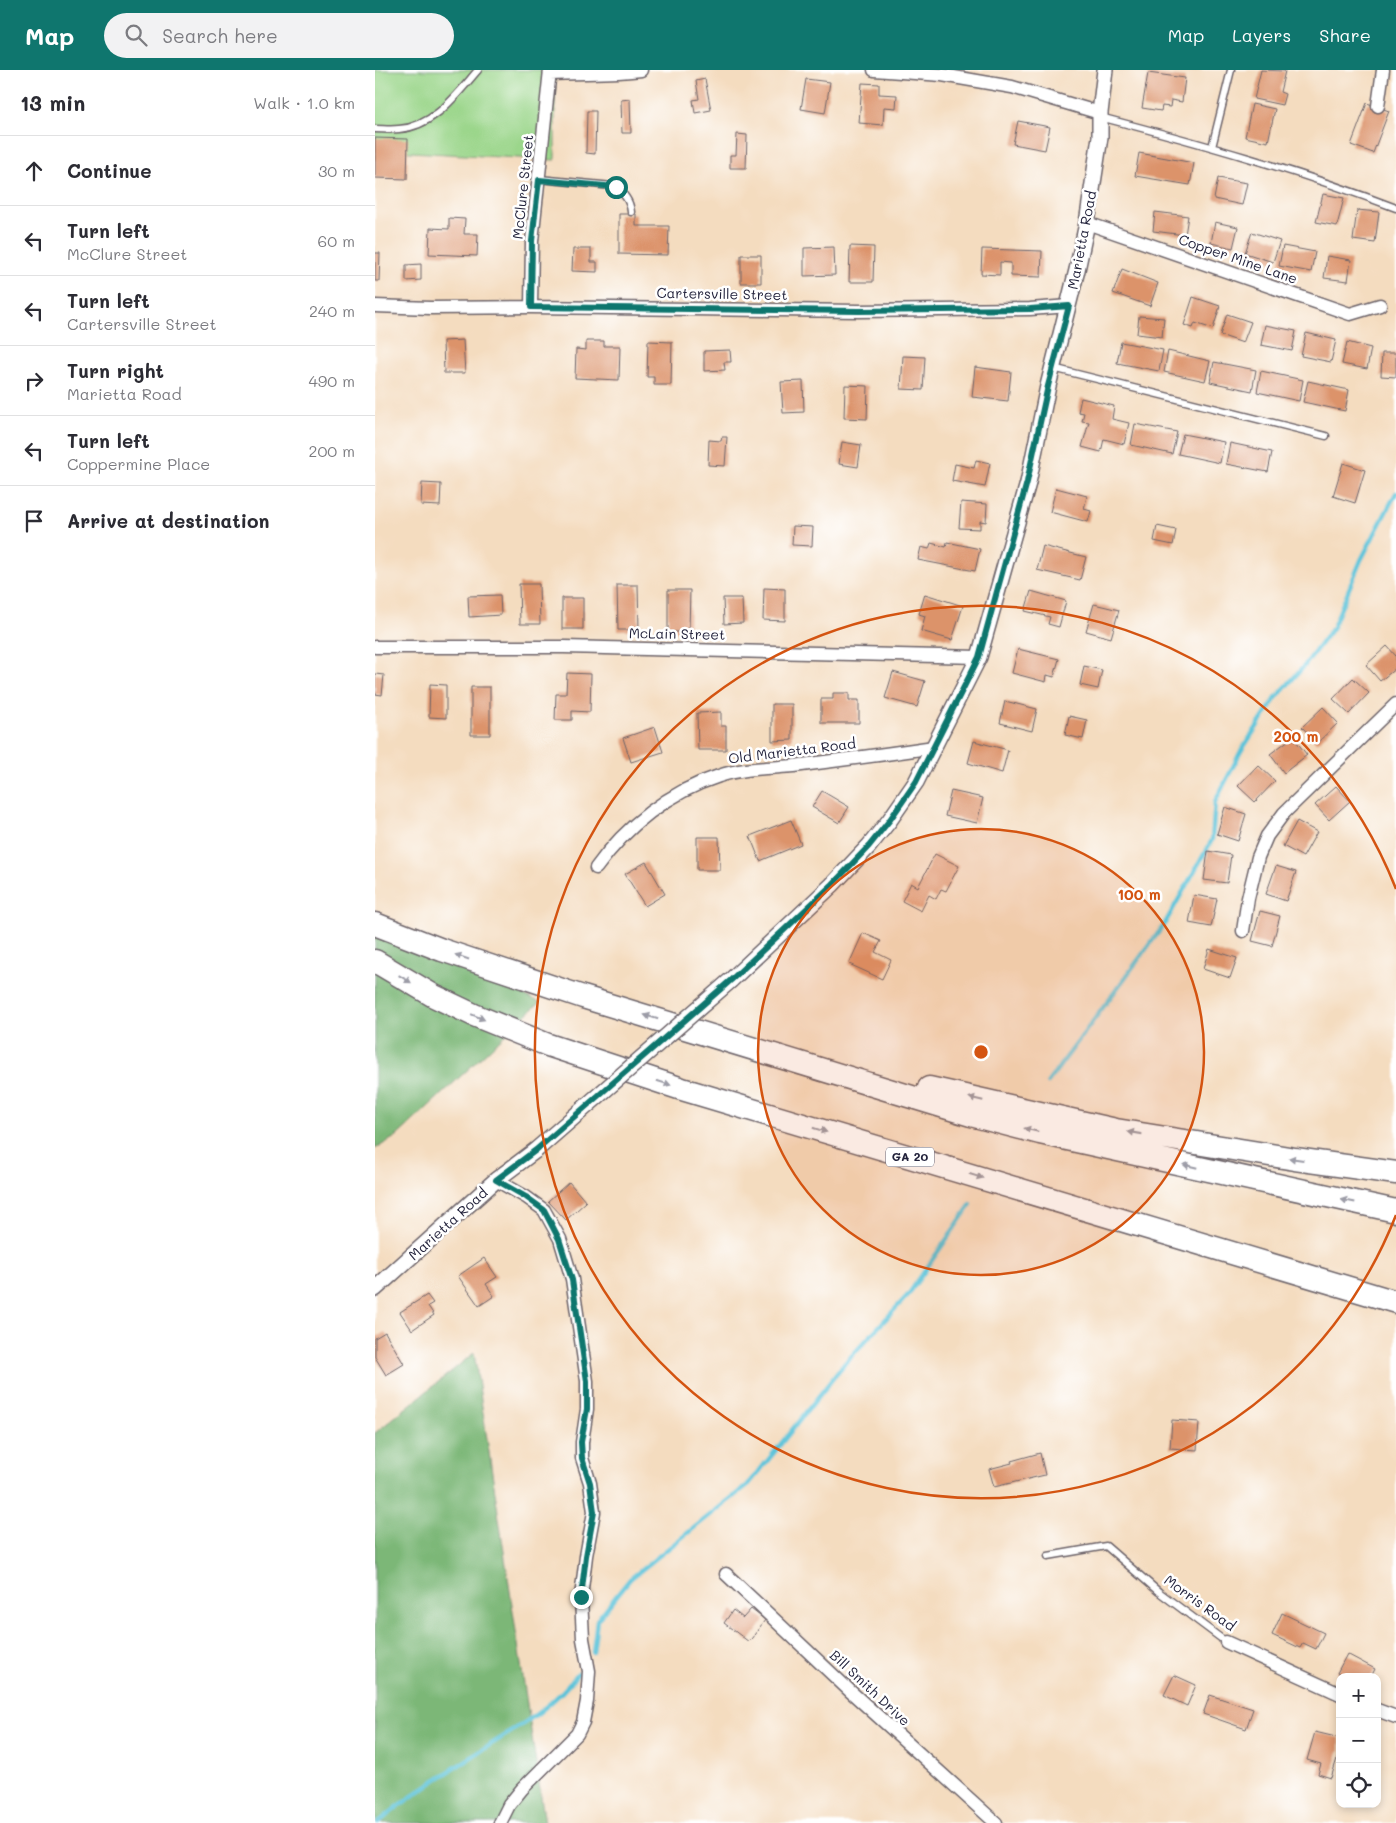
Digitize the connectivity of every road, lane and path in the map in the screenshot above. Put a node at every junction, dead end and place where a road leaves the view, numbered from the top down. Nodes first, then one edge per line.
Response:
1 (478, 70) edge
2 (641, 70) edge
3 (874, 70) edge
4 (1105, 70) edge
5 (1231, 70) edge
6 (1383, 70) edge
7 (550, 72) edge
8 (1378, 106) dead end
9 (1100, 115) junction
10 (375, 129) edge
11 (1212, 147) junction
12 (539, 180) junction
13 (1396, 208) edge
14 (631, 212) dead end
15 (1087, 223) junction
16 (1380, 305) dead end
17 (375, 306) edge
18 (1069, 306) junction
19 (531, 307) junction
20 (1053, 368) junction
21 (1326, 436) dead end
22 (375, 647) edge
23 (979, 657) junction
24 (1396, 704) edge
25 (934, 746) junction
26 (596, 868) dead end
27 (375, 924) edge
28 (1243, 931) dead end
29 (375, 961) edge
30 (731, 1041) junction
31 (1396, 1173) edge
32 (496, 1180) junction
33 (1396, 1211) edge
34 (375, 1289) edge
35 (1396, 1302) edge
36 (1048, 1556) dead end
37 (726, 1574) dead end
38 (1226, 1642) joint
39 (1336, 1692) edge
40 (1381, 1711) edge
41 (1396, 1717) edge
42 (500, 1823) edge
43 (996, 1823) edge

1 - 10 lane
2 - 7 street
3 - 9 street
4 - 9 street, Marietta Road
5 - 11 lane
6 - 8 street
7 - 12 street, McClure Street
9 - 11 lane
9 - 15 street, Marietta Road
11 - 13 lane
12 - 14 lane
12 - 19 street, McClure Street
15 - 16 street, Copper Mine Lane
15 - 18 street, Marietta Road
17 - 19 street, Cartersville Street
18 - 19 street, Cartersville Street
18 - 20 street, Marietta Road
20 - 21 lane
20 - 23 street, Marietta Road
22 - 23 street, McLain Street
23 - 25 street, Marietta Road
24 - 28 street
25 - 26 street, Old Marietta Road
25 - 32 street, Marietta Road, bridge
30 -> 27 highway
29 -> 35 highway, GA 20
31 -> 30 highway
33 -> 30 highway
32 - 34 street, Marietta Road
32 - 42 street
36 - 38 lane, Morris Road
37 - 43 street, Bill Smith Drive
38 - 39 street, Morris Road
40 - 41 street

